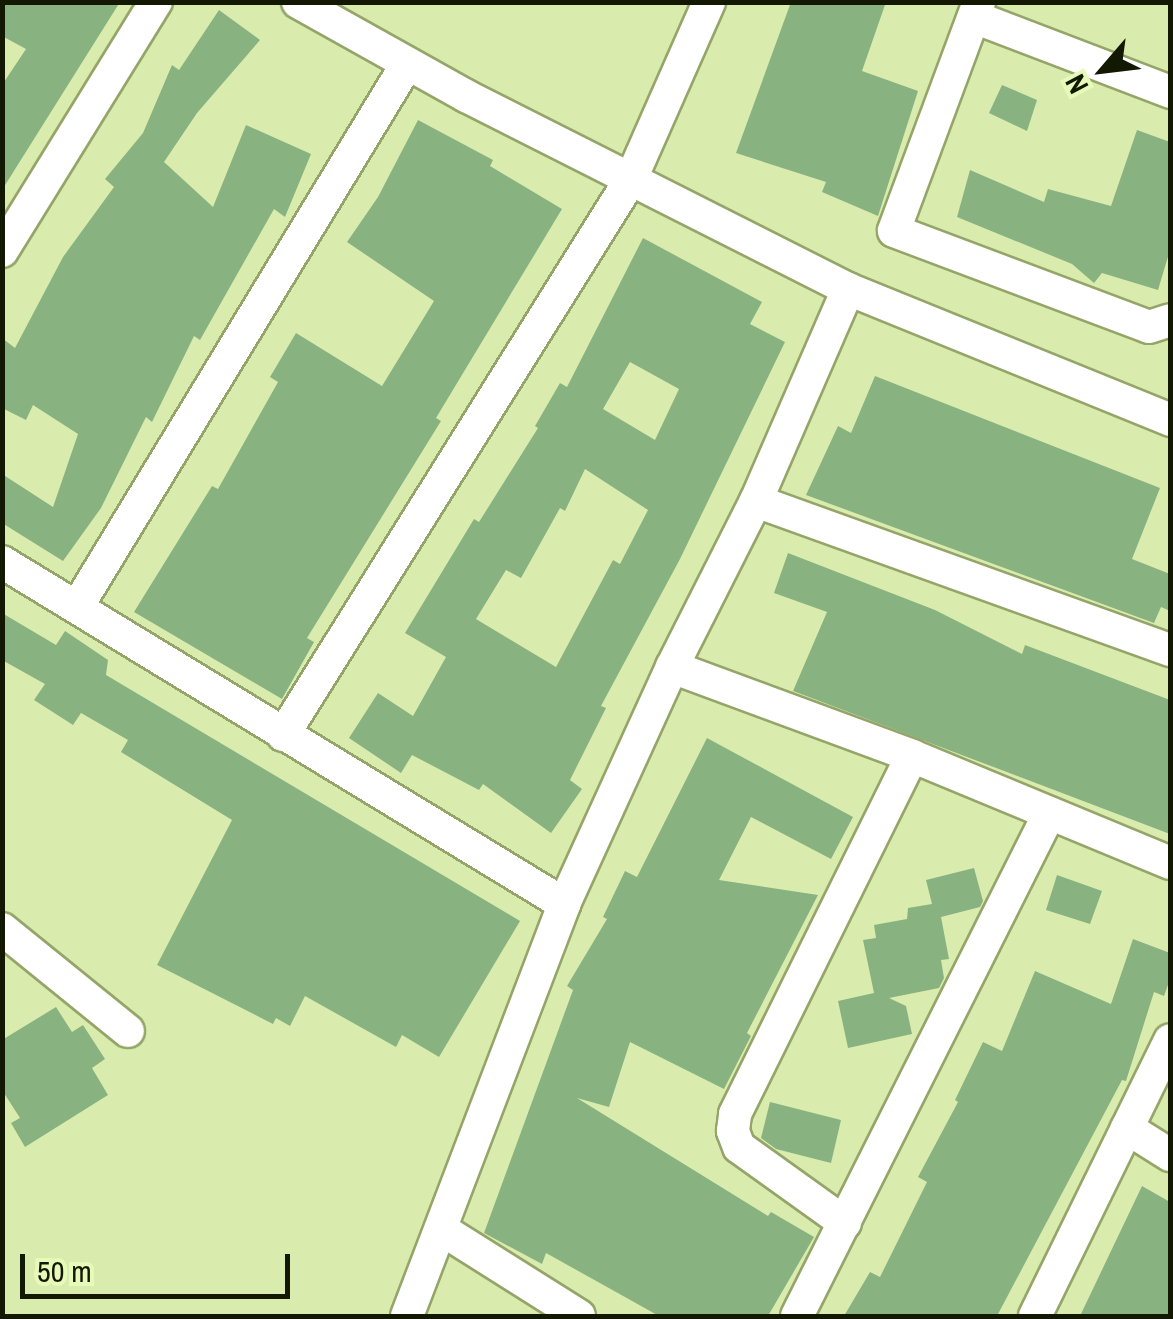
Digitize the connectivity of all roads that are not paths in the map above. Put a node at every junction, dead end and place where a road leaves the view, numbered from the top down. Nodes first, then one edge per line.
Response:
1 (156, 2) edge
2 (298, 2) edge
3 (709, 2) edge
4 (976, 10) edge
5 (407, 64) junction
6 (1170, 92) edge
7 (631, 179) junction
8 (2, 251) edge
9 (848, 289) junction
10 (1170, 320) edge
11 (1170, 420) edge
12 (756, 501) junction
13 (2, 562) edge
14 (77, 607) junction
15 (1170, 650) edge
16 (672, 666) junction
17 (283, 735) junction
18 (912, 756) junction
19 (1049, 814) junction
20 (1170, 862) edge
21 (564, 904) junction
22 (2, 930) edge
23 (128, 1031) dead end
24 (1170, 1040) edge
25 (1127, 1128) junction
26 (1170, 1156) edge
27 (845, 1223) junction
28 (441, 1229) junction
29 (407, 1316) edge
30 (579, 1316) edge
31 (797, 1316) edge
32 (1035, 1316) edge

1 - 8 street
2 - 5 street
3 - 7 street
4 - 6 street
4 - 10 street
5 - 7 street
5 - 14 street
7 - 9 street
7 - 17 street
9 - 11 street
9 - 12 street
12 - 15 street
12 - 16 street
13 - 14 street
14 - 17 street
16 - 18 street
16 - 21 street
17 - 21 street
18 - 19 street
18 - 27 street
19 - 20 street
19 - 27 street
21 - 28 street
22 - 23 street
24 - 25 street
25 - 26 street
25 - 32 street
27 - 31 street
28 - 29 street
28 - 30 street

